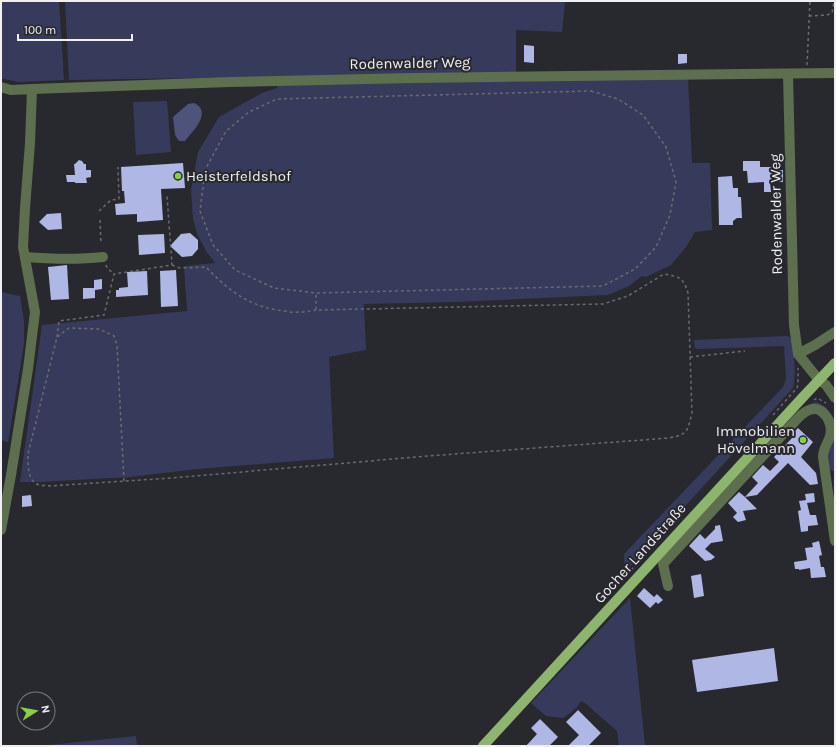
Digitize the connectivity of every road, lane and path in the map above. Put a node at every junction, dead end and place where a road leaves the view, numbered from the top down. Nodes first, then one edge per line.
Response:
1 (810, 1) edge
2 (834, 1) edge
3 (809, 16) junction
4 (807, 73) junction
5 (835, 73) edge
6 (788, 74) junction
7 (1, 87) edge
8 (32, 90) junction
9 (118, 167) dead end
10 (167, 196) dead end
11 (99, 211) dead end
12 (100, 220) dead end
13 (101, 244) dead end
14 (25, 257) junction
15 (103, 257) dead end
16 (172, 265) junction
17 (316, 293) junction
18 (316, 310) junction
19 (835, 332) edge
20 (57, 337) junction
21 (745, 351) dead end
22 (798, 354) junction
23 (690, 357) junction
24 (835, 363) edge
25 (819, 380) junction
26 (835, 398) edge
27 (830, 477) edge
28 (124, 481) junction
29 (1, 530) edge
30 (835, 541) edge
31 (668, 586) dead end
32 (483, 746) edge

1 - 3 path
2 - 3 path
3 - 4 path
4 - 5 street, Rodenwalder Weg
4 - 6 street, Rodenwalder Weg
6 - 8 street, Rodenwalder Weg
6 - 22 street, Rodenwalder Weg
7 - 8 street, Rodenwalder Weg
8 - 14 street
9 - 11 path
10 - 16 path
12 - 13 path
14 - 15 street
14 - 29 street
16 - 18 path
16 - 20 path
17 - 17 path
17 - 18 path
18 - 23 path
19 - 22 street
20 - 28 path
20 - 28 path
21 - 23 path
22 - 25 street
23 - 28 path
24 - 25 main road, Gocher Landstraße
25 - 26 street
25 - 32 main road, Gocher Landstraße
27 - 30 street, Gocher Landstraße
27 - 31 street, Gocher Landstraße

